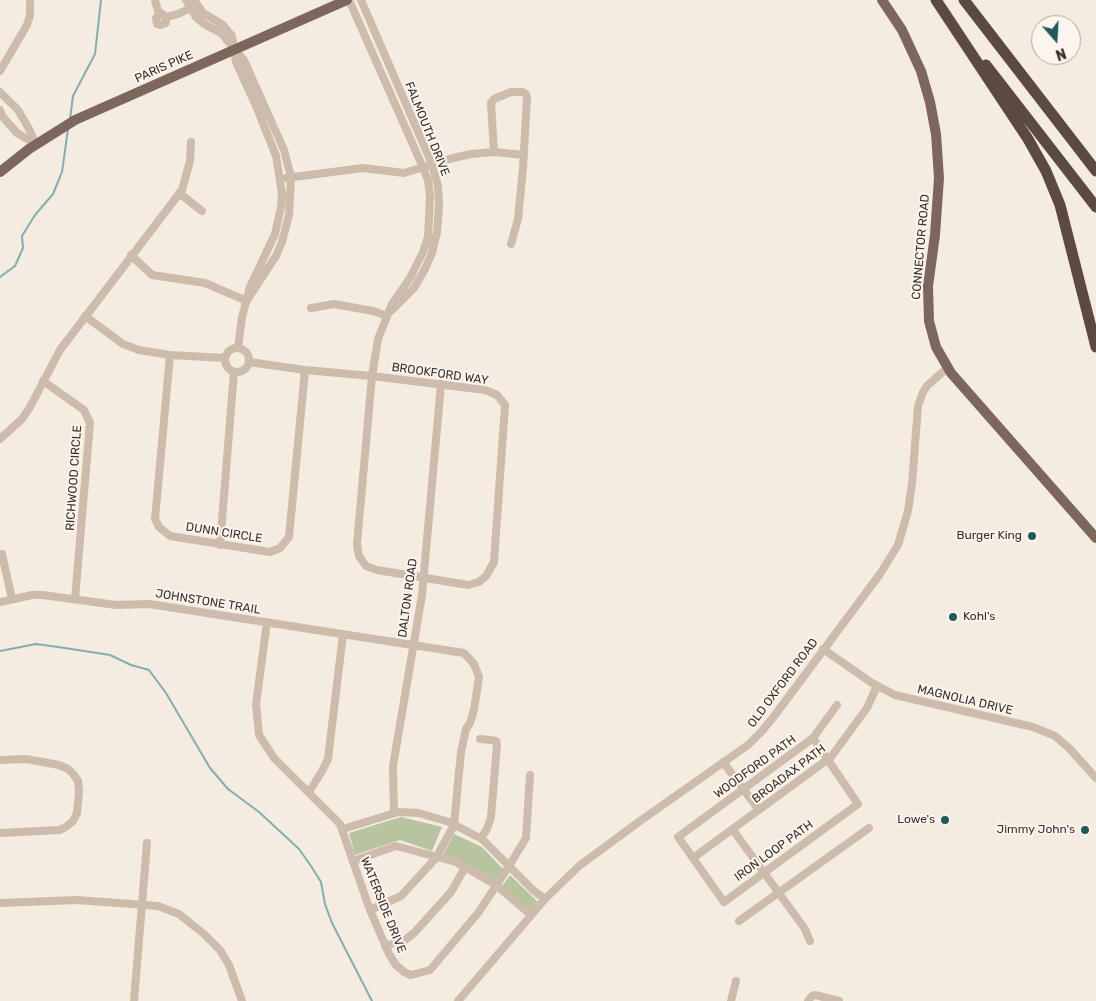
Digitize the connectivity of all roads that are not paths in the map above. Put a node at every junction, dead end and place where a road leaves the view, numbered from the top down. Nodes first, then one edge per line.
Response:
1 (30, 0) edge
2 (155, 0) edge
3 (186, 0) edge
4 (348, 0) edge
5 (361, 0) edge
6 (882, 0) edge
7 (936, 0) edge
8 (964, 0) edge
9 (194, 4) edge
10 (235, 50) junction
11 (1005, 53) junction
12 (0, 70) edge
13 (0, 92) edge
14 (0, 110) edge
15 (191, 142) dead end
16 (36, 144) junction
17 (494, 152) junction
18 (524, 154) junction
19 (1096, 163) edge
20 (432, 164) junction
21 (423, 168) junction
22 (1096, 171) edge
23 (0, 172) edge
24 (291, 177) junction
25 (280, 178) junction
26 (179, 193) junction
27 (1096, 207) edge
28 (202, 211) dead end
29 (273, 238) junction
30 (282, 242) junction
31 (511, 244) dead end
32 (131, 255) junction
33 (247, 301) junction
34 (312, 308) dead end
35 (85, 316) junction
36 (386, 316) junction
37 (1096, 347) edge
38 (238, 348) junction
39 (170, 355) junction
40 (225, 358) junction
41 (249, 362) junction
42 (947, 368) junction
43 (305, 370) junction
44 (234, 372) junction
45 (372, 376) junction
46 (43, 381) junction
47 (441, 384) junction
48 (0, 439) edge
49 (1096, 538) edge
50 (220, 545) junction
51 (2, 554) dead end
52 (424, 578) junction
53 (12, 599) junction
54 (75, 599) junction
55 (0, 602) edge
56 (267, 622) junction
57 (343, 634) junction
58 (413, 646) junction
59 (823, 649) junction
60 (877, 686) junction
61 (837, 705) dead end
62 (813, 738) junction
63 (480, 739) dead end
64 (0, 760) edge
65 (828, 760) junction
66 (723, 762) junction
67 (530, 775) dead end
68 (1096, 778) edge
69 (744, 789) junction
70 (309, 792) junction
71 (759, 810) junction
72 (394, 813) junction
73 (454, 825) junction
74 (869, 828) dead end
75 (343, 829) junction
76 (733, 830) junction
77 (0, 833) edge
78 (678, 837) joint
79 (481, 838) junction
80 (147, 843) dead end
81 (437, 856) junction
82 (692, 858) junction
83 (353, 861) junction
84 (466, 866) junction
85 (509, 866) junction
86 (763, 872) junction
87 (496, 885) junction
88 (779, 893) junction
89 (545, 899) junction
90 (0, 903) edge
91 (142, 904) junction
92 (370, 910) junction
93 (531, 915) junction
94 (740, 921) dead end
95 (810, 941) dead end
96 (385, 946) junction
97 (736, 981) dead end
98 (134, 1001) edge
99 (242, 1001) edge
100 (458, 1001) edge
101 (732, 1001) edge
102 (808, 1001) edge
103 (839, 1001) edge

1 - 12 street
2 - 9 street
3 - 9 street
4 - 10 main road, PARIS PIKE
4 - 21 street, FALMOUTH DRIVE
5 - 20 street, FALMOUTH DRIVE
6 - 42 main road, CONNECTOR ROAD
7 - 27 highway
7 - 37 highway
8 - 11 highway
9 - 10 street
10 - 16 main road, PARIS PIKE
10 - 24 street
10 - 25 street
11 - 19 highway
11 - 22 highway
13 - 16 street
14 - 16 street
15 - 26 street
16 - 23 main road, PARIS PIKE
17 - 18 street
17 - 18 street
17 - 20 street
18 - 31 street
20 - 21 street
20 - 36 street, FALMOUTH DRIVE
21 - 24 street
21 - 36 street, FALMOUTH DRIVE
24 - 25 street
24 - 30 street
25 - 29 street
26 - 28 street
26 - 32 street
29 - 30 street
29 - 33 street
30 - 33 street
32 - 33 street
32 - 35 street
33 - 38 street
34 - 36 street
35 - 39 street
35 - 46 street
36 - 45 street, FALMOUTH DRIVE
38 - 40 street
38 - 41 street
39 - 40 street
39 - 50 street, DUNN CIRCLE
40 - 44 street
41 - 43 street, BROOKFORD WAY
41 - 44 street
42 - 49 main road, CONNECTOR ROAD
42 - 59 street, OLD OXFORD ROAD
43 - 45 street, BROOKFORD WAY
43 - 50 street, DUNN CIRCLE
44 - 50 street
45 - 47 street, BROOKFORD WAY
45 - 52 street, FALMOUTH DRIVE
46 - 48 street
46 - 54 street, RICHWOOD CIRCLE
47 - 52 street, DALTON ROAD
47 - 52 street, BROOKFORD WAY
51 - 53 street
52 - 58 street, DALTON ROAD
53 - 54 street, JOHNSTONE TRAIL
53 - 55 street, JOHNSTONE TRAIL
54 - 56 street, JOHNSTONE TRAIL
56 - 57 street, JOHNSTONE TRAIL
56 - 70 street, WATERSIDE DRIVE
57 - 58 street, JOHNSTONE TRAIL
57 - 70 street
58 - 72 street, DALTON ROAD
58 - 73 street, JOHNSTONE TRAIL
59 - 60 street, MAGNOLIA DRIVE
59 - 66 street, OLD OXFORD ROAD
60 - 65 street, BROADAX PATH
60 - 68 street, MAGNOLIA DRIVE
61 - 62 street, WOODFORD PATH
62 - 65 street
62 - 69 street, WOODFORD PATH
63 - 79 street
64 - 77 street
65 - 71 street, BROADAX PATH
65 - 86 street, IRON LOOP PATH
66 - 69 street
66 - 89 street, OLD OXFORD ROAD
67 - 85 street, WATERSIDE DRIVE
69 - 71 street
69 - 78 street, WOODFORD PATH
70 - 75 street, WATERSIDE DRIVE
71 - 76 street, BROADAX PATH
72 - 73 street
72 - 75 street
73 - 79 street
73 - 81 street
74 - 88 street
75 - 83 street, WATERSIDE DRIVE
76 - 82 street, BROADAX PATH
76 - 86 street
78 - 82 street, IRON LOOP PATH
79 - 85 street
80 - 91 street
81 - 83 street
81 - 84 street
81 - 92 street
82 - 86 street, IRON LOOP PATH
83 - 92 street, WATERSIDE DRIVE
84 - 87 street
84 - 96 street
85 - 87 street, WATERSIDE DRIVE
85 - 89 street
86 - 88 street
87 - 93 street
87 - 96 street, WATERSIDE DRIVE
88 - 94 street
88 - 95 street
89 - 93 street, OLD OXFORD ROAD
90 - 91 street
91 - 98 street
91 - 99 street
92 - 96 street, WATERSIDE DRIVE
93 - 100 street, OLD OXFORD ROAD
97 - 101 street
102 - 103 street

